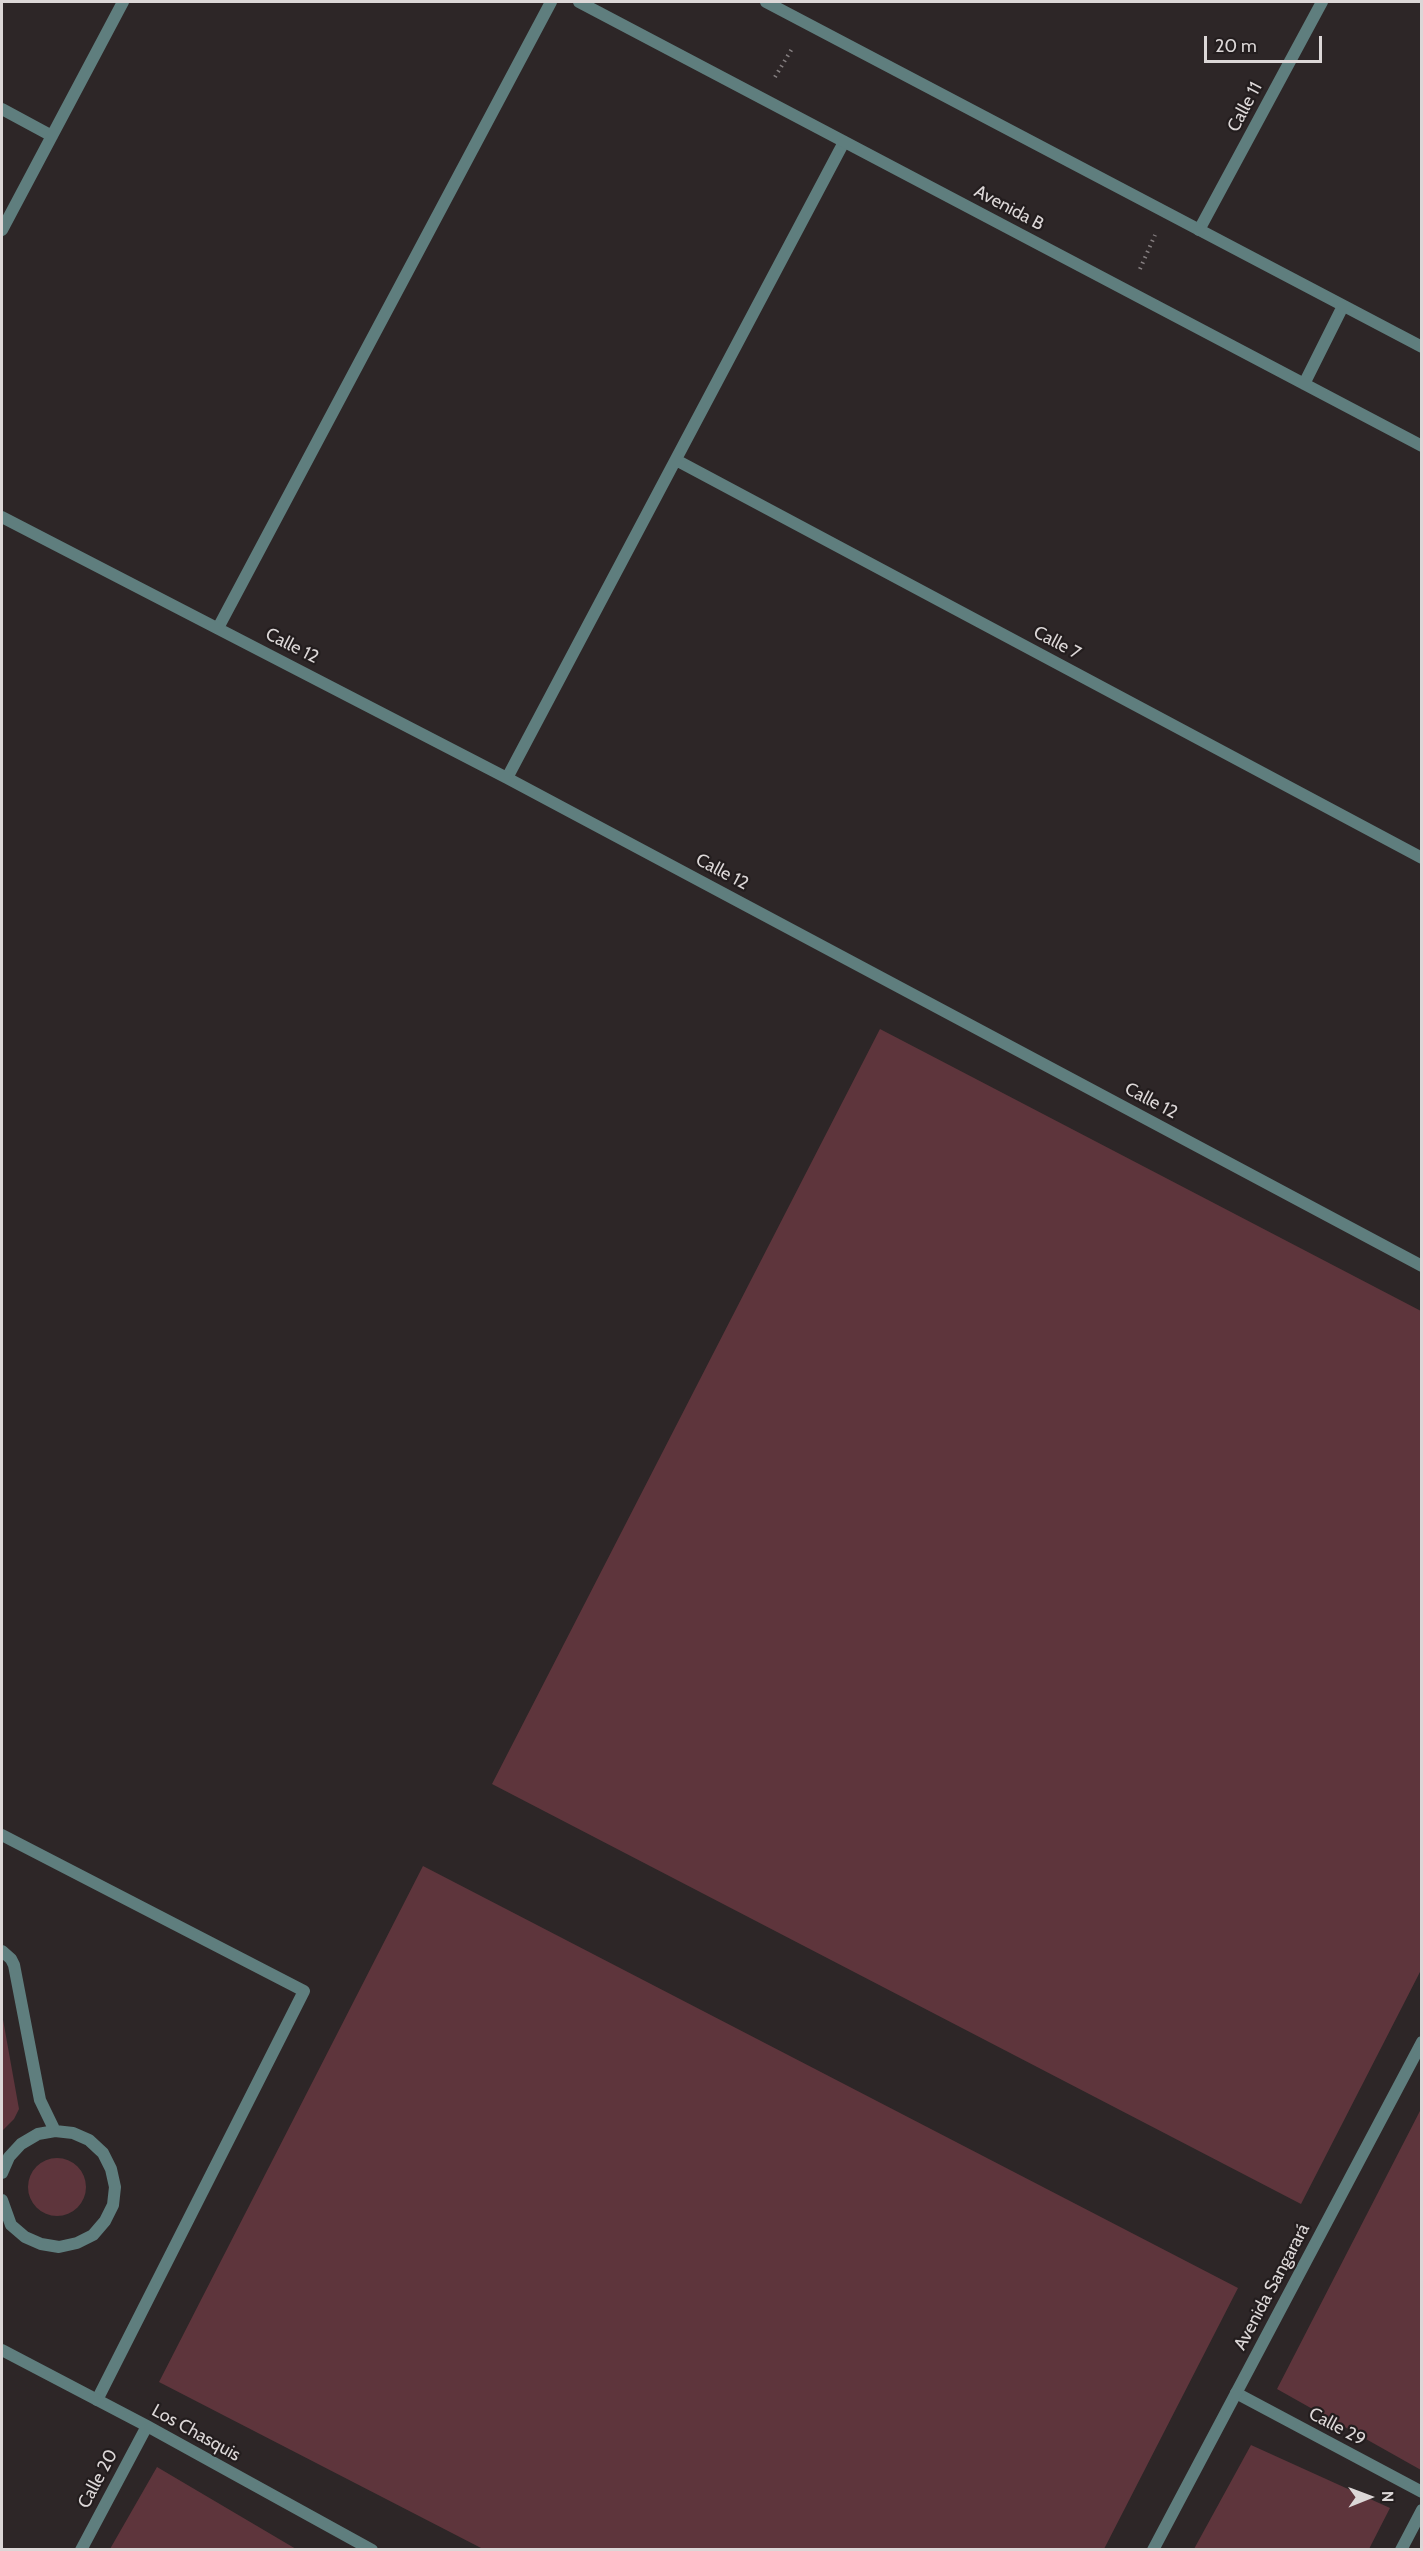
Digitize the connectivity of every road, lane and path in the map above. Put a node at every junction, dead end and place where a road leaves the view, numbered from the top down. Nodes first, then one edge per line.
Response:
1 (123, 2) edge
2 (551, 2) edge
3 (579, 2) edge
4 (766, 2) edge
5 (1322, 2) edge
6 (807, 24) junction
7 (762, 98) junction
8 (2, 109) edge
9 (51, 136) junction
10 (844, 142) junction
11 (1166, 212) junction
12 (2, 230) edge
13 (1199, 230) junction
14 (1130, 292) junction
15 (1343, 306) junction
16 (1422, 347) edge
17 (1304, 384) junction
18 (1422, 446) edge
19 (676, 460) junction
20 (2, 517) edge
21 (218, 628) junction
22 (507, 778) junction
23 (1422, 858) edge
24 (1422, 1266) edge
25 (2, 1835) edge
26 (2, 1951) edge
27 (1422, 2042) edge
28 (55, 2131) junction
29 (2, 2173) edge
30 (2, 2200) edge
31 (2, 2224) edge
32 (21, 2233) junction
33 (2, 2350) edge
34 (1236, 2393) junction
35 (97, 2400) junction
36 (147, 2426) junction
37 (1422, 2492) edge
38 (1422, 2510) edge
39 (81, 2550) edge
40 (372, 2550) edge
41 (1153, 2550) edge
42 (1401, 2550) edge

1 - 9 street
2 - 21 street
3 - 7 street, Avenida B
4 - 6 street
5 - 13 street, Calle 11
6 - 7 path
6 - 11 street
7 - 10 street, Avenida B
8 - 9 street
9 - 12 street
10 - 14 street, Avenida B
10 - 19 street
11 - 13 street
11 - 14 path
13 - 15 street
14 - 17 street, Avenida B
15 - 16 street
15 - 17 street
17 - 18 street, Avenida B
19 - 22 street
19 - 23 street, Calle 7
20 - 21 street, Calle 12
21 - 22 street, Calle 12
22 - 24 street, Calle 12
25 - 35 street
26 - 28 street
27 - 34 street, Avenida Sangarará
28 - 29 street
28 - 32 street
30 - 32 street
31 - 32 street
33 - 35 street, Los Chasquis
34 - 37 street, Calle 29
34 - 41 street, Avenida Sangarará
35 - 36 street, Los Chasquis
36 - 39 street, Calle 20
36 - 40 street, Los Chasquis
38 - 42 street

